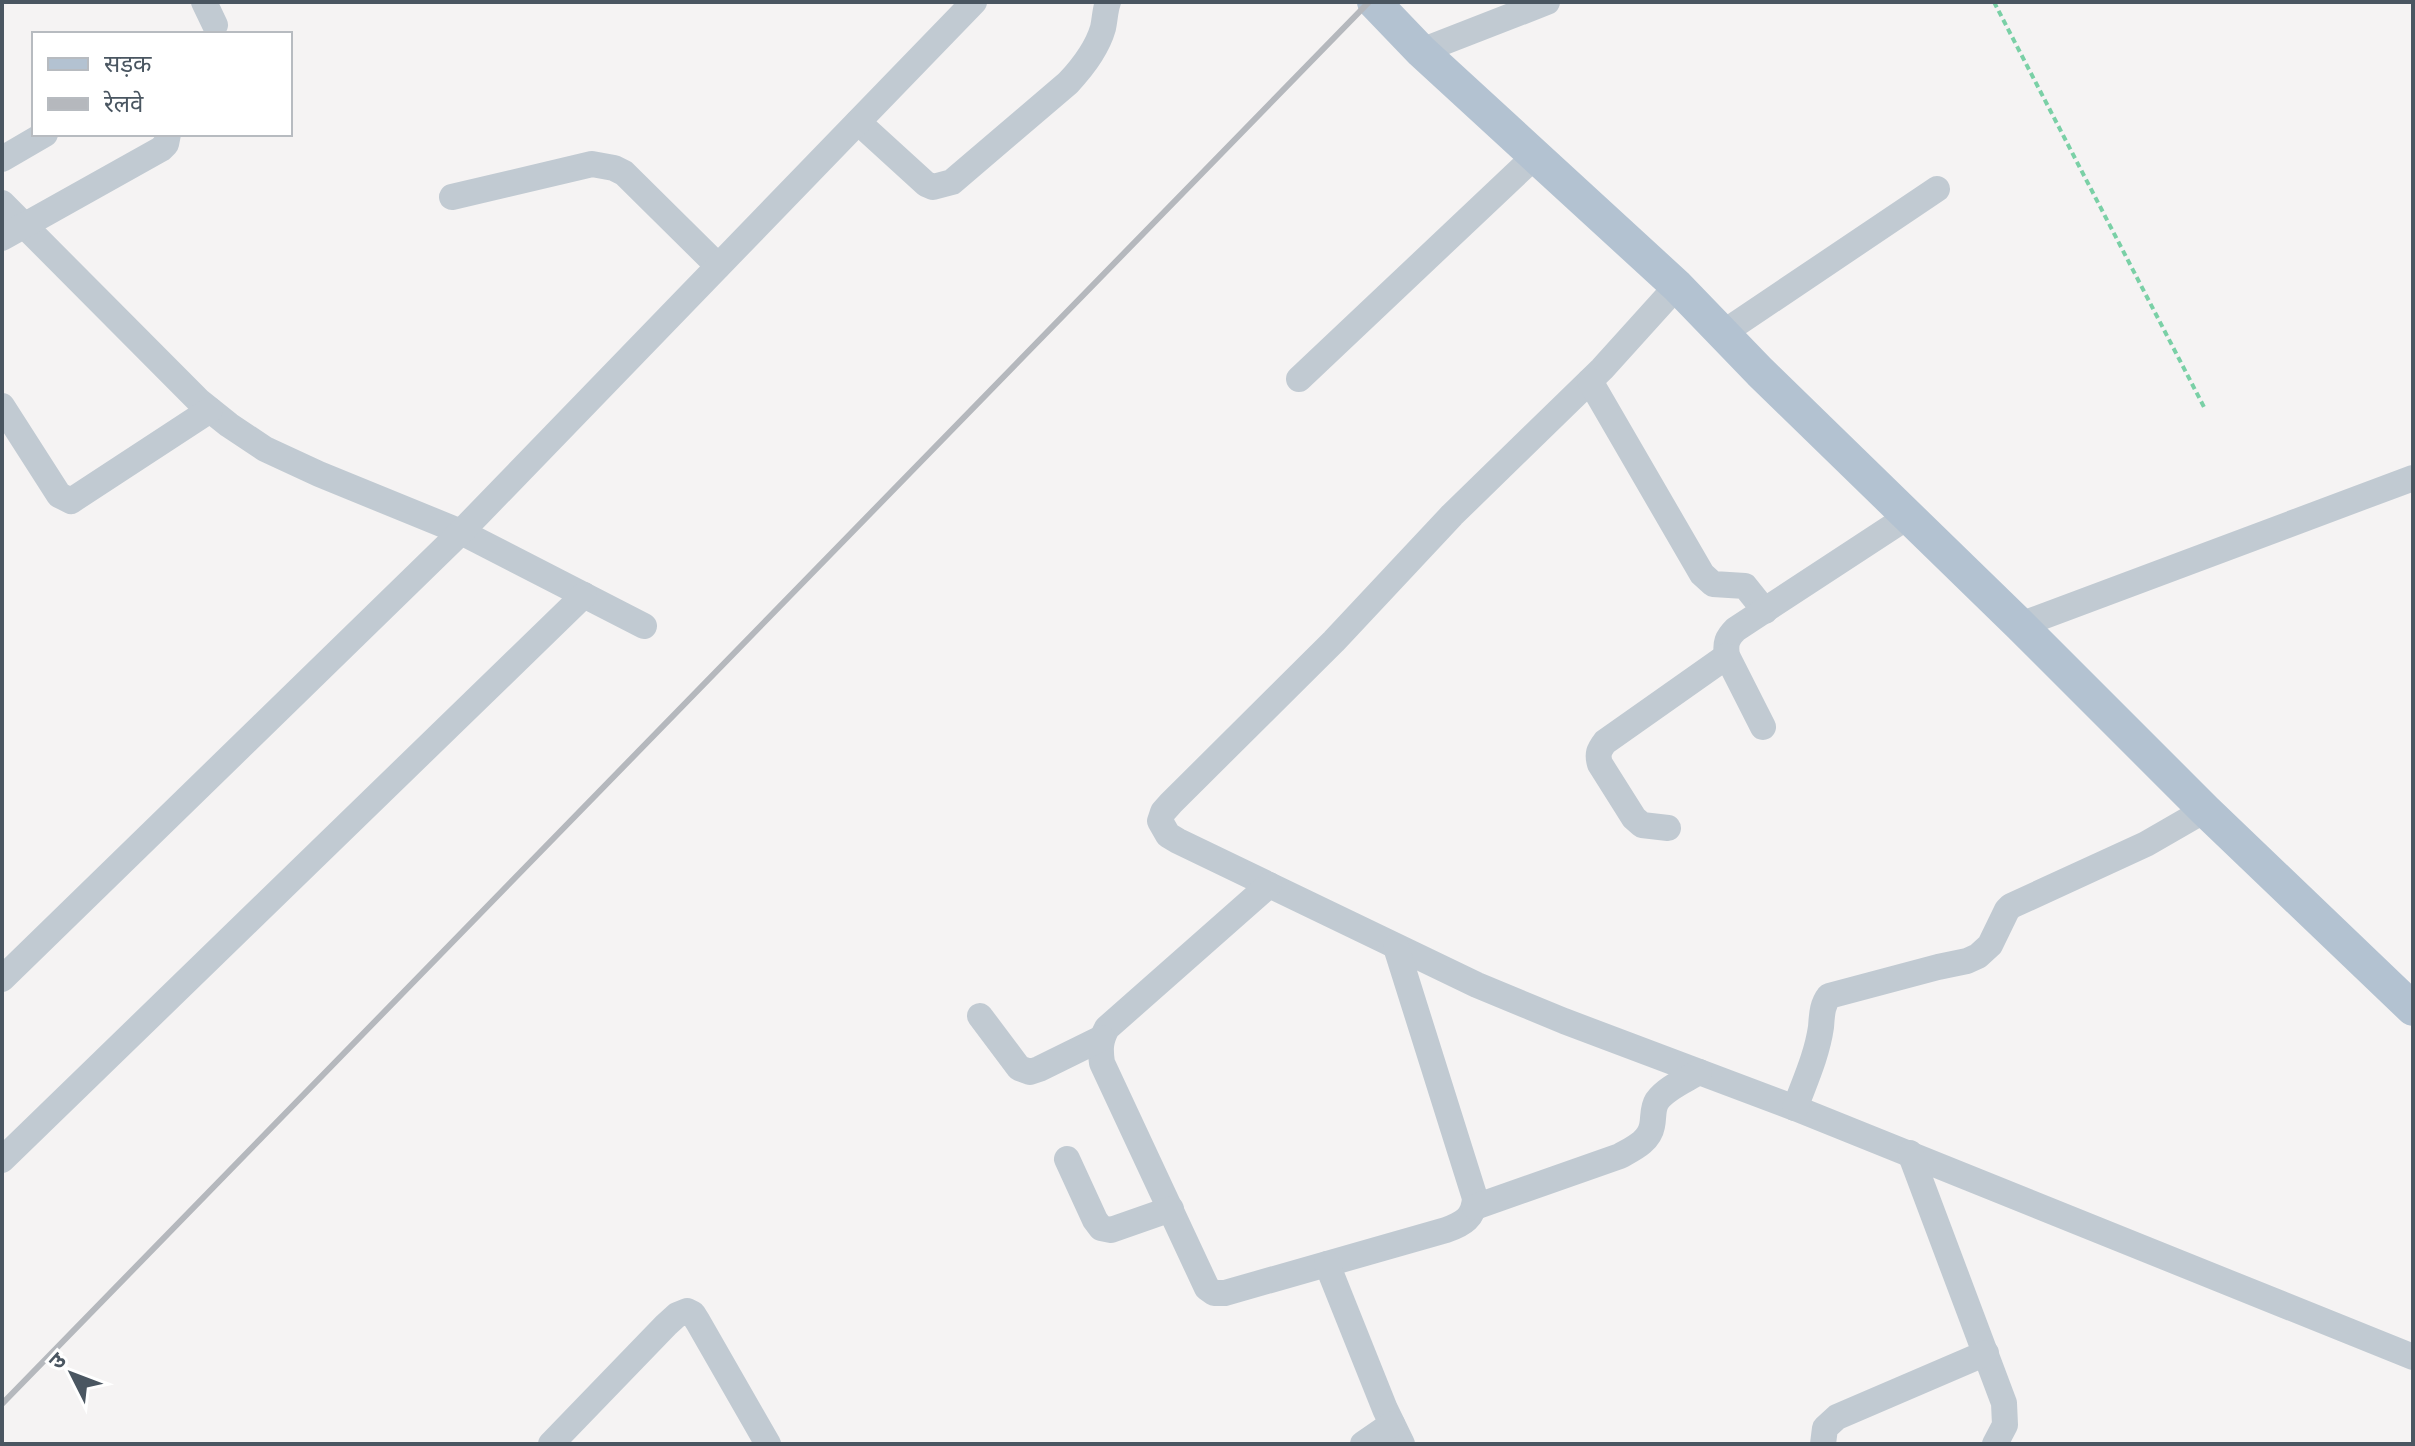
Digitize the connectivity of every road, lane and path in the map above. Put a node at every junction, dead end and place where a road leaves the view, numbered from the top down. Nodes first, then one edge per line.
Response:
1 (974, 2) edge
2 (1108, 2) edge
3 (1374, 2) edge
4 (1547, 2) edge
5 (1994, 2) edge
6 (1421, 51) junction
7 (858, 122) junction
8 (42, 136) edge
9 (168, 136) edge
10 (1534, 157) junction
11 (2, 159) edge
12 (1937, 189) dead end
13 (452, 197) dead end
14 (2, 203) edge
15 (13, 231) edge
16 (718, 266) junction
17 (1677, 286) junction
18 (1723, 333) junction
19 (1299, 379) dead end
20 (1590, 381) junction
21 (2, 406) edge
22 (2204, 407) dead end
23 (210, 410) junction
24 (2413, 478) edge
25 (1907, 517) junction
26 (461, 532) junction
27 (584, 595) junction
28 (1765, 611) junction
29 (2020, 625) junction
30 (644, 626) dead end
31 (1727, 656) junction
32 (1763, 727) dead end
33 (2205, 810) junction
34 (1668, 828) dead end
35 (1269, 885) junction
36 (1396, 947) junction
37 (2, 979) edge
38 (2413, 1009) edge
39 (980, 1016) dead end
40 (1102, 1038) junction
41 (1699, 1072) junction
42 (1795, 1108) junction
43 (1910, 1153) junction
44 (1067, 1159) dead end
45 (2, 1160) edge
46 (1475, 1207) junction
47 (1171, 1209) junction
48 (1327, 1264) junction
49 (1986, 1353) junction
50 (2413, 1357) edge
51 (1397, 1434) edge
52 (551, 1444) edge
53 (768, 1444) edge
54 (1363, 1444) edge
55 (1823, 1444) edge
56 (1995, 1444) edge

1 - 7 street
2 - 7 street
3 - 6 main road
4 - 6 street
5 - 22 path
6 - 10 main road
7 - 16 street
8 - 11 street
9 - 15 street
10 - 17 main road
10 - 19 street
12 - 18 street
13 - 16 street
14 - 15 street
15 - 23 street
16 - 26 street
17 - 18 main road
17 - 20 street
18 - 25 main road
20 - 28 street
20 - 35 street
21 - 23 street
23 - 26 street
24 - 29 street
25 - 28 street
25 - 29 main road
26 - 27 street
26 - 37 street
27 - 30 street
27 - 45 street
28 - 31 street
29 - 33 main road
31 - 32 street
31 - 34 street
33 - 38 main road
33 - 42 street
35 - 36 street
35 - 40 street
36 - 41 street
36 - 46 street
39 - 40 street
40 - 47 street
41 - 42 street
41 - 46 street
42 - 43 street
43 - 49 street
43 - 50 street
44 - 47 street
46 - 48 street
47 - 48 street
48 - 51 street
49 - 55 street
49 - 56 street
51 - 54 street
52 - 53 street

